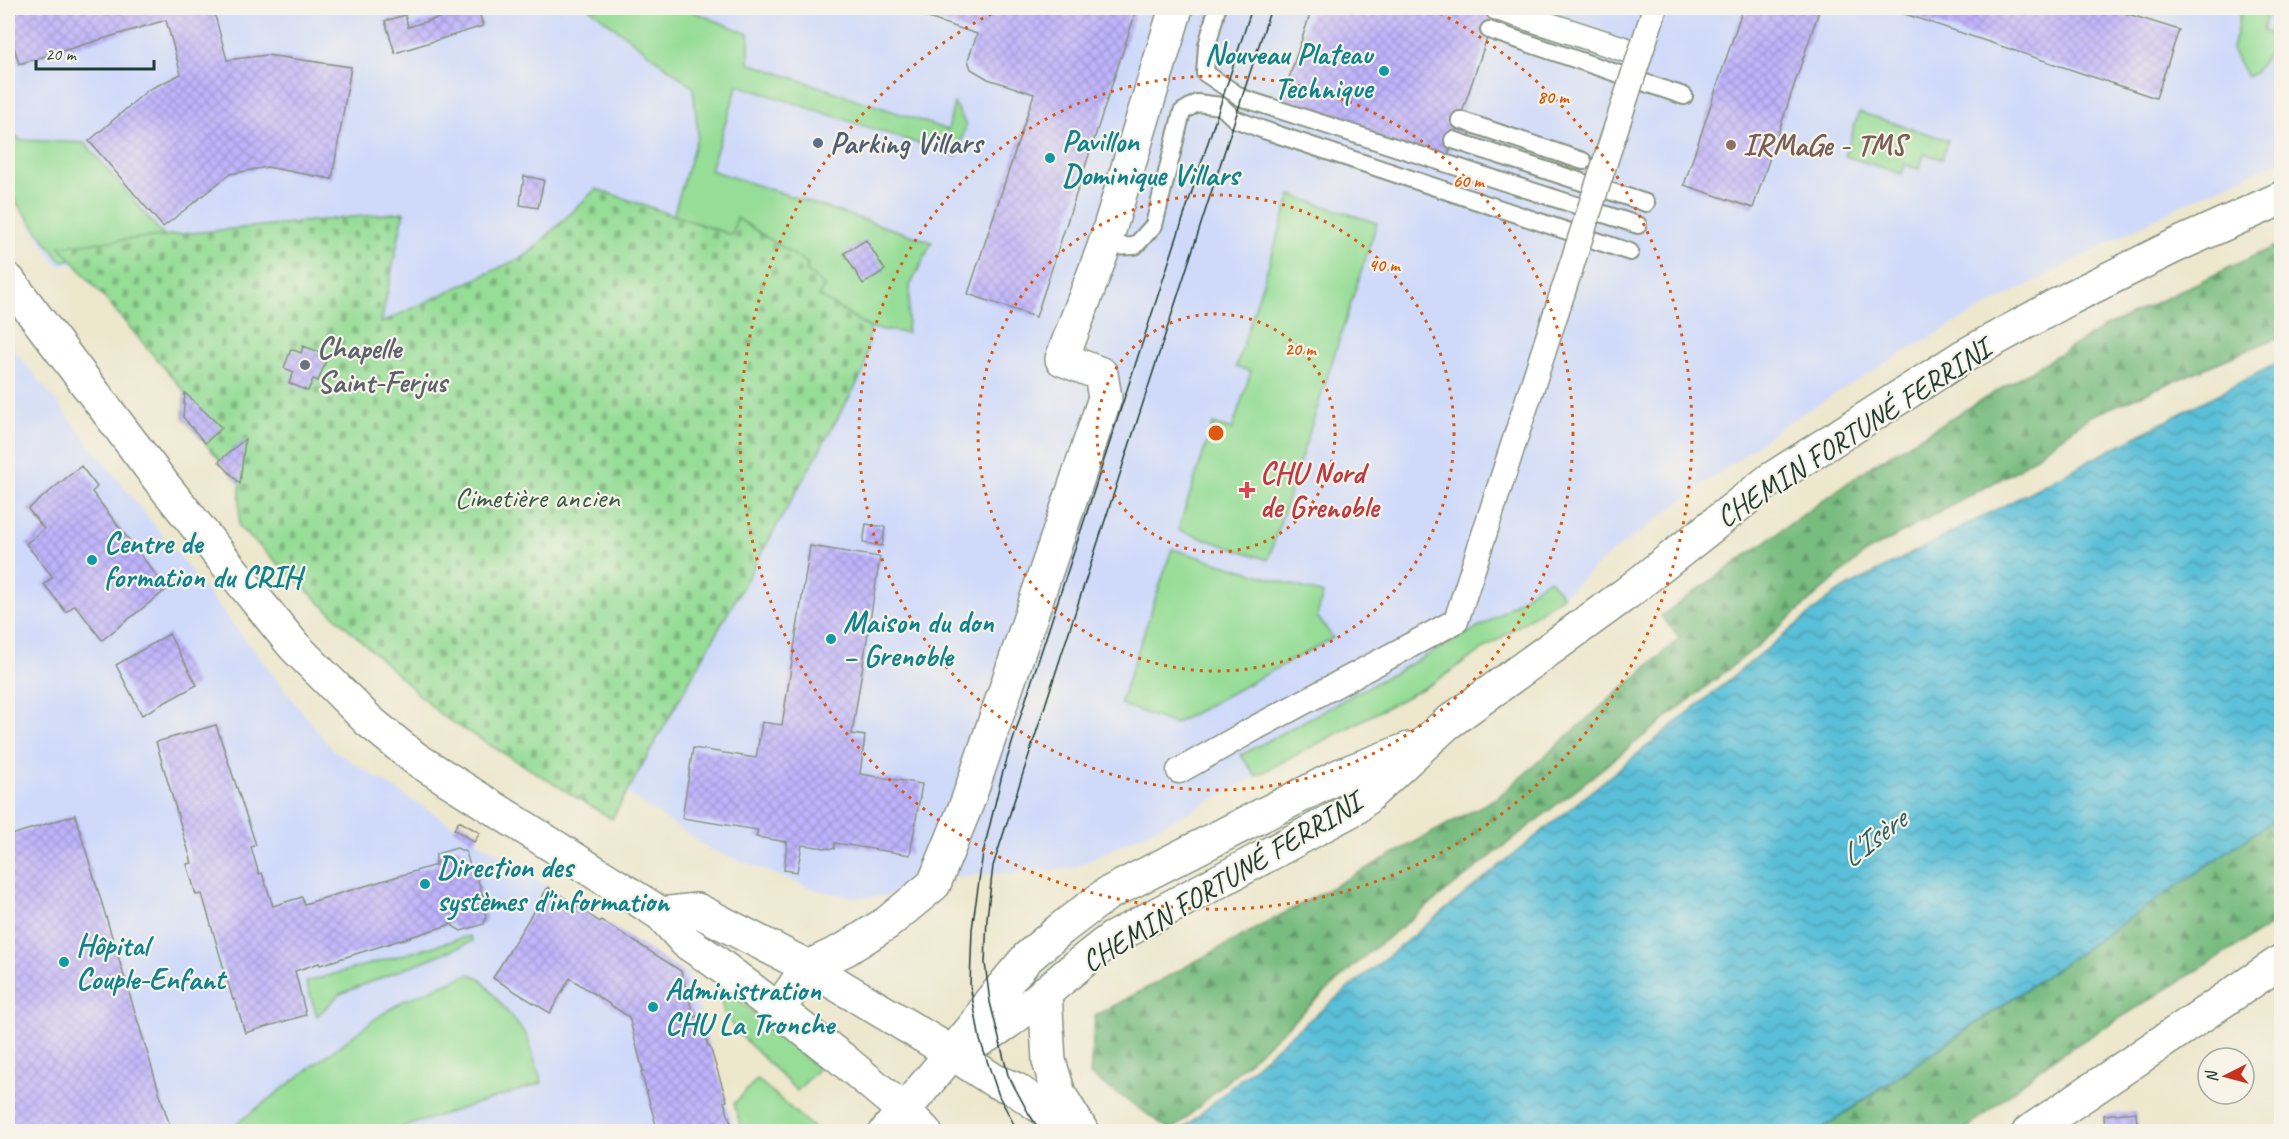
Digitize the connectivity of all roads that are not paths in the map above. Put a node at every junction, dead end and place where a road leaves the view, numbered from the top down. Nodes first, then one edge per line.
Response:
1 (1176, 8) edge
2 (1217, 8) edge
3 (1655, 8) edge
4 (1493, 19) edge
5 (1639, 54) junction
6 (1684, 96) dead end
7 (1460, 120) dead end
8 (1453, 140) dead end
9 (1446, 160) dead end
10 (1583, 161) dead end
11 (2282, 198) edge
12 (1569, 202) dead end
13 (1646, 203) dead end
14 (1638, 225) dead end
15 (1104, 247) junction
16 (1630, 252) dead end
17 (8, 280) edge
18 (1427, 741) junction
19 (1179, 771) dead end
20 (661, 914) junction
21 (808, 967) junction
22 (2278, 968) edge
23 (1045, 992) junction
24 (778, 1010) junction
25 (952, 1053) junction
26 (1049, 1100) junction
27 (2062, 1122) edge
28 (905, 1124) edge
29 (1080, 1131) edge
30 (2029, 1131) edge

1 - 15 street
2 - 14 lane
3 - 5 street, bridge
4 - 5 street
4 - 6 lane
5 - 19 street, bridge
7 - 10 lane
8 - 13 lane
9 - 12 lane
11 - 18 street, CHEMIN FORTUNÉ FERRINI
15 - 16 lane
15 - 21 street
17 - 20 street
18 - 23 street, CHEMIN FORTUNÉ FERRINI
18 - 25 street, CHEMIN FORTUNÉ FERRINI
20 - 21 street
20 - 24 street
21 - 24 street
21 - 25 street
22 - 27 street
23 - 25 street, CHEMIN FORTUNÉ FERRINI
23 - 26 street
24 - 28 street
25 - 26 street
25 - 28 street
26 - 29 street
27 - 30 street

